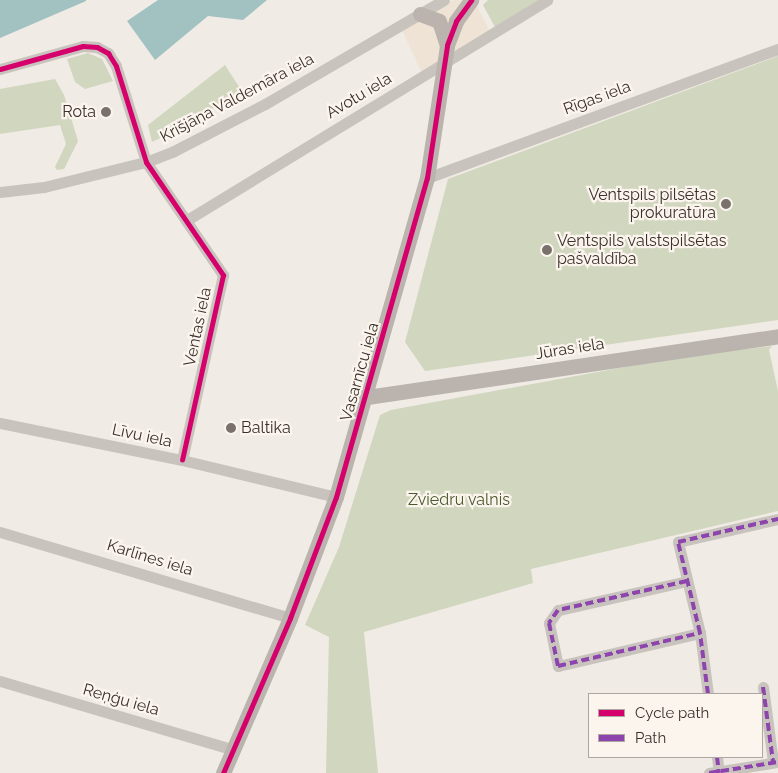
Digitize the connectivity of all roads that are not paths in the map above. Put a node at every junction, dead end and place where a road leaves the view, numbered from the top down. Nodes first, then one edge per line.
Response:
1 (444, 0) edge
2 (471, 0) edge
3 (547, 0) edge
4 (420, 14) junction
5 (447, 45) junction
6 (778, 49) edge
7 (442, 65) junction
8 (0, 69) edge
9 (146, 162) junction
10 (427, 178) junction
11 (0, 192) edge
12 (188, 220) junction
13 (778, 336) edge
14 (367, 397) junction
15 (0, 423) edge
16 (182, 460) junction
17 (336, 497) junction
18 (778, 519) edge
19 (0, 532) edge
20 (687, 582) junction
21 (290, 618) junction
22 (700, 633) junction
23 (0, 682) edge
24 (763, 686) dead end
25 (708, 693) edge
26 (234, 750) junction
27 (717, 758) edge
28 (776, 762) edge
29 (754, 769) edge
30 (716, 772) edge
31 (223, 773) edge

1 - 4 street, Krišjāņa Valdemāra iela
2 - 5 street, Vasarnīcu iela
3 - 7 street, Avotu iela
4 - 5 street
4 - 9 street, Krišjāņa Valdemāra iela
5 - 7 street, Vasarnīcu iela
6 - 10 street, Rīgas iela
7 - 10 street, Vasarnīcu iela
7 - 12 street, Avotu iela
8 - 9 street, Ventas iela
9 - 11 street, Krišjāņa Valdemāra iela
9 - 12 street, Ventas iela
10 - 14 street, Vasarnīcu iela
12 - 16 street, Ventas iela
13 - 14 street, Jūras iela
14 - 17 street, Vasarnīcu iela
15 - 16 street, Līvu iela
16 - 17 street, Līvu iela
17 - 21 street, Vasarnīcu iela
18 - 20 street
19 - 21 street, Karlīnes iela
20 - 22 street
20 - 22 street
21 - 26 street, Vasarnīcu iela
22 - 25 street
23 - 26 street, Reņģu iela
24 - 28 street
26 - 31 street, Vasarnīcu iela
27 - 30 street
28 - 29 street
29 - 30 street

